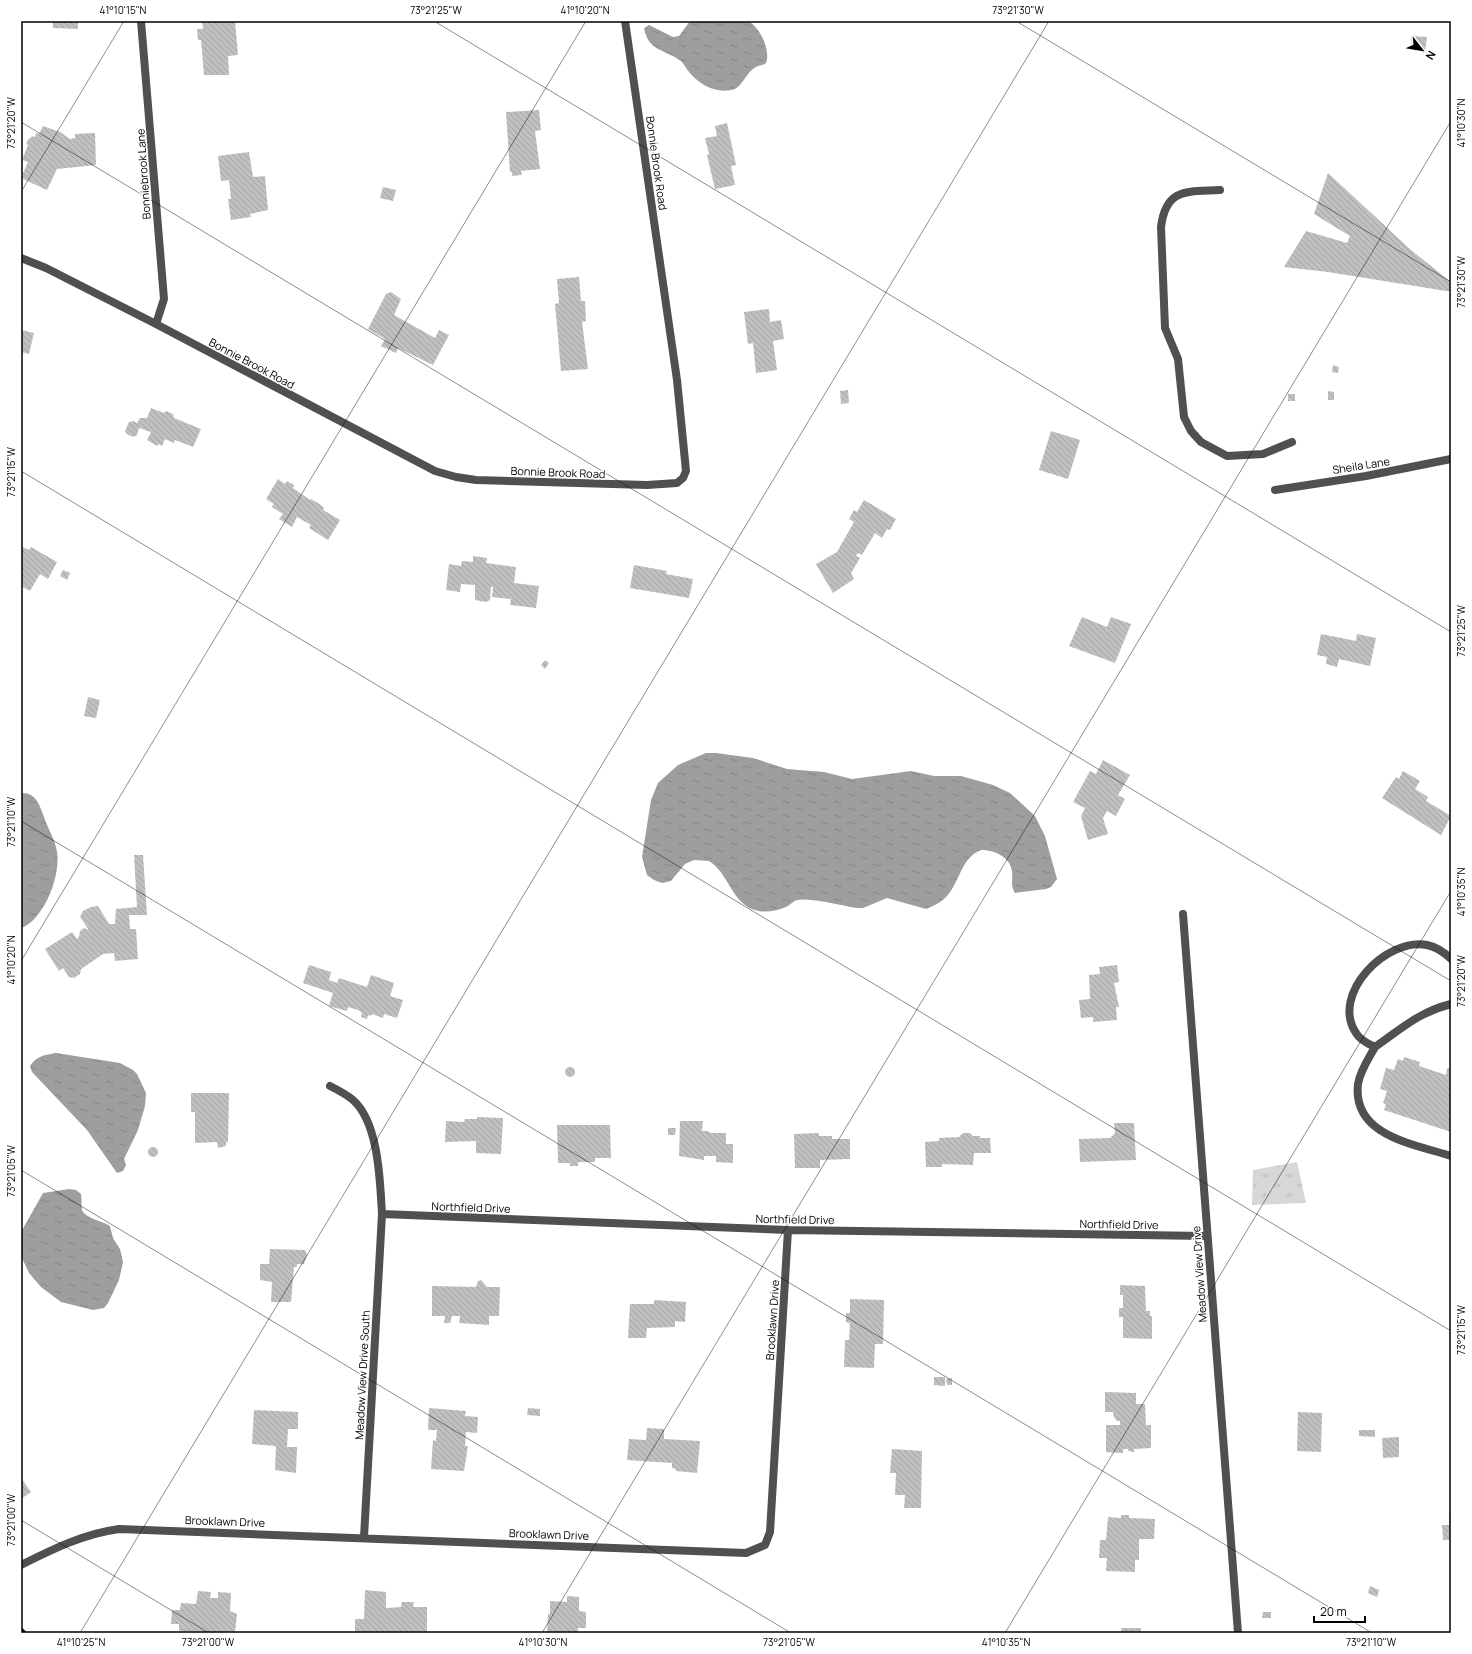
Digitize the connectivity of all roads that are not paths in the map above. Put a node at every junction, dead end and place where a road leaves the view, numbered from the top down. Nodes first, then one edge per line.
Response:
1 (141, 21) edge
2 (625, 21) edge
3 (1220, 190) dead end
4 (21, 258) edge
5 (156, 324) junction
6 (1292, 442) dead end
7 (1451, 459) edge
8 (1275, 490) dead end
9 (1183, 914) dead end
10 (1451, 959) edge
11 (1451, 1004) edge
12 (1376, 1048) junction
13 (330, 1086) dead end
14 (1451, 1156) edge
15 (382, 1214) junction
16 (788, 1230) junction
17 (1207, 1236) junction
18 (364, 1537) junction
19 (21, 1565) edge
20 (1238, 1633) edge

1 - 5 street, Bonniebrook Lane
2 - 5 street, Bonnie Brook Road
3 - 6 street
4 - 5 street, Bonnie Brook Road
7 - 8 street, Sheila Lane
9 - 17 street, Meadow View Drive
10 - 12 street
11 - 12 street
12 - 14 street
13 - 15 street, Meadow View Drive South
15 - 16 street, Northfield Drive
15 - 18 street, Meadow View Drive South
16 - 17 street, Northfield Drive
16 - 18 street, Brooklawn Drive
17 - 20 street, Meadow View Drive
18 - 19 street, Brooklawn Drive

